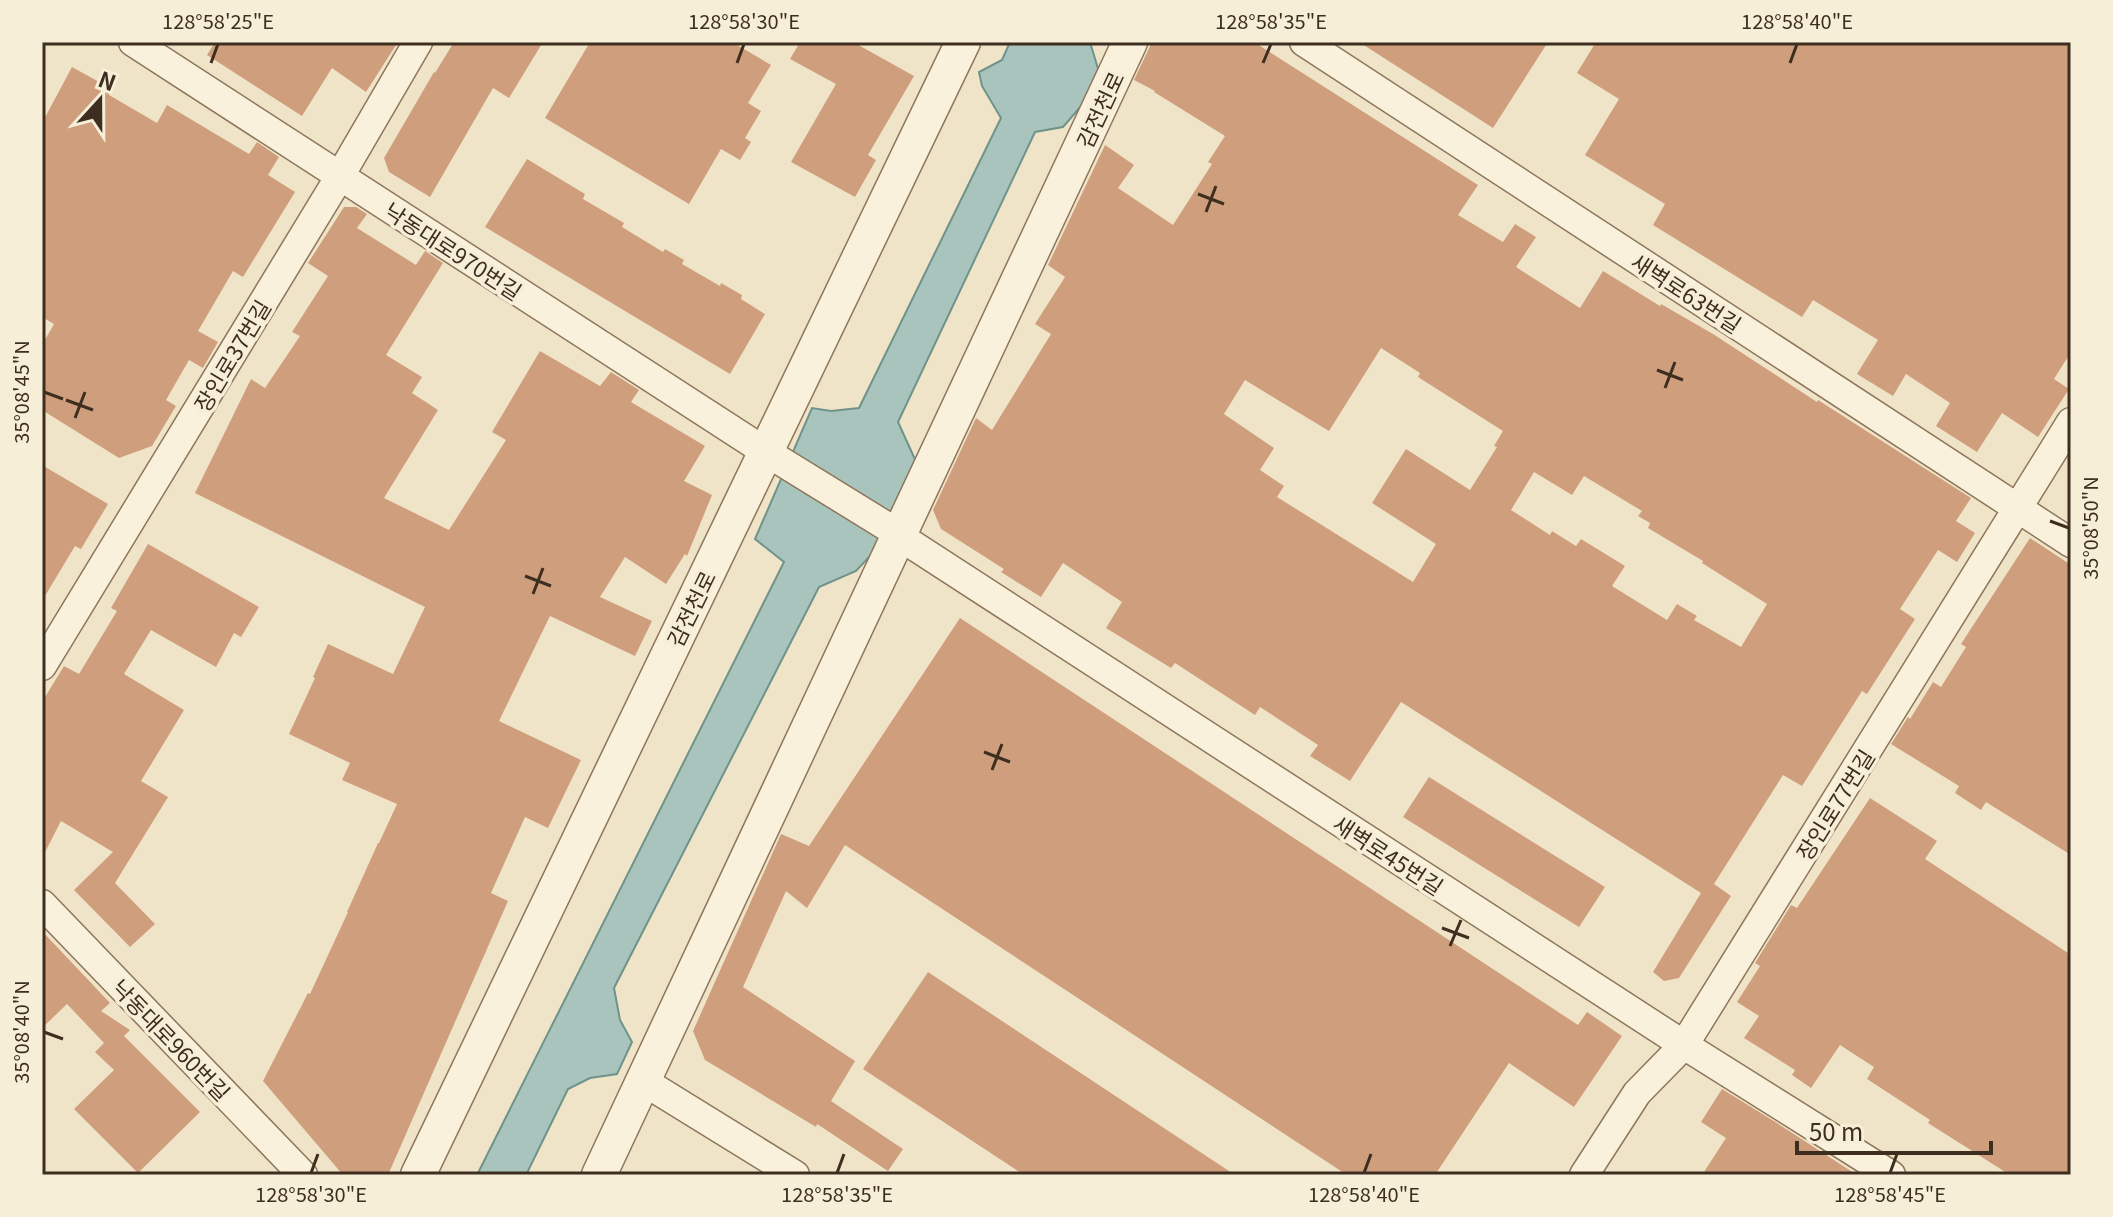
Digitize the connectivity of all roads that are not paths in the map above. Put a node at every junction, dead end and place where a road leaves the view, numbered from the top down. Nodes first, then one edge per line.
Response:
1 (133, 42) edge
2 (418, 42) edge
3 (963, 42) edge
4 (1130, 42) edge
5 (1304, 42) edge
6 (340, 176) junction
7 (2071, 422) edge
8 (770, 455) junction
9 (2017, 508) junction
10 (895, 532) junction
11 (2071, 543) edge
12 (42, 666) edge
13 (42, 904) edge
14 (1684, 1045) junction
15 (643, 1081) junction
16 (303, 1175) edge
17 (418, 1175) edge
18 (599, 1175) edge
19 (795, 1175) edge
20 (1584, 1175) edge
21 (1891, 1175) edge

1 - 6 street, 낙동대로970번길
2 - 6 street, 장인로37번길
3 - 8 street, 감전천로
4 - 10 street, 감전천로
5 - 9 street, 새벽로63번길
6 - 8 street, 낙동대로970번길
6 - 12 street, 장인로37번길
7 - 9 street, 장인로77번길
8 - 10 street, 낙동대로970번길
8 - 17 street, 감전천로
9 - 11 street, 새벽로63번길
9 - 14 street, 장인로77번길
10 - 14 street, 새벽로45번길
10 - 15 street, 감전천로
13 - 16 street, 낙동대로960번길
14 - 20 street, 장인로77번길
14 - 21 street, 새벽로45번길
15 - 18 street, 감전천로
15 - 19 street

